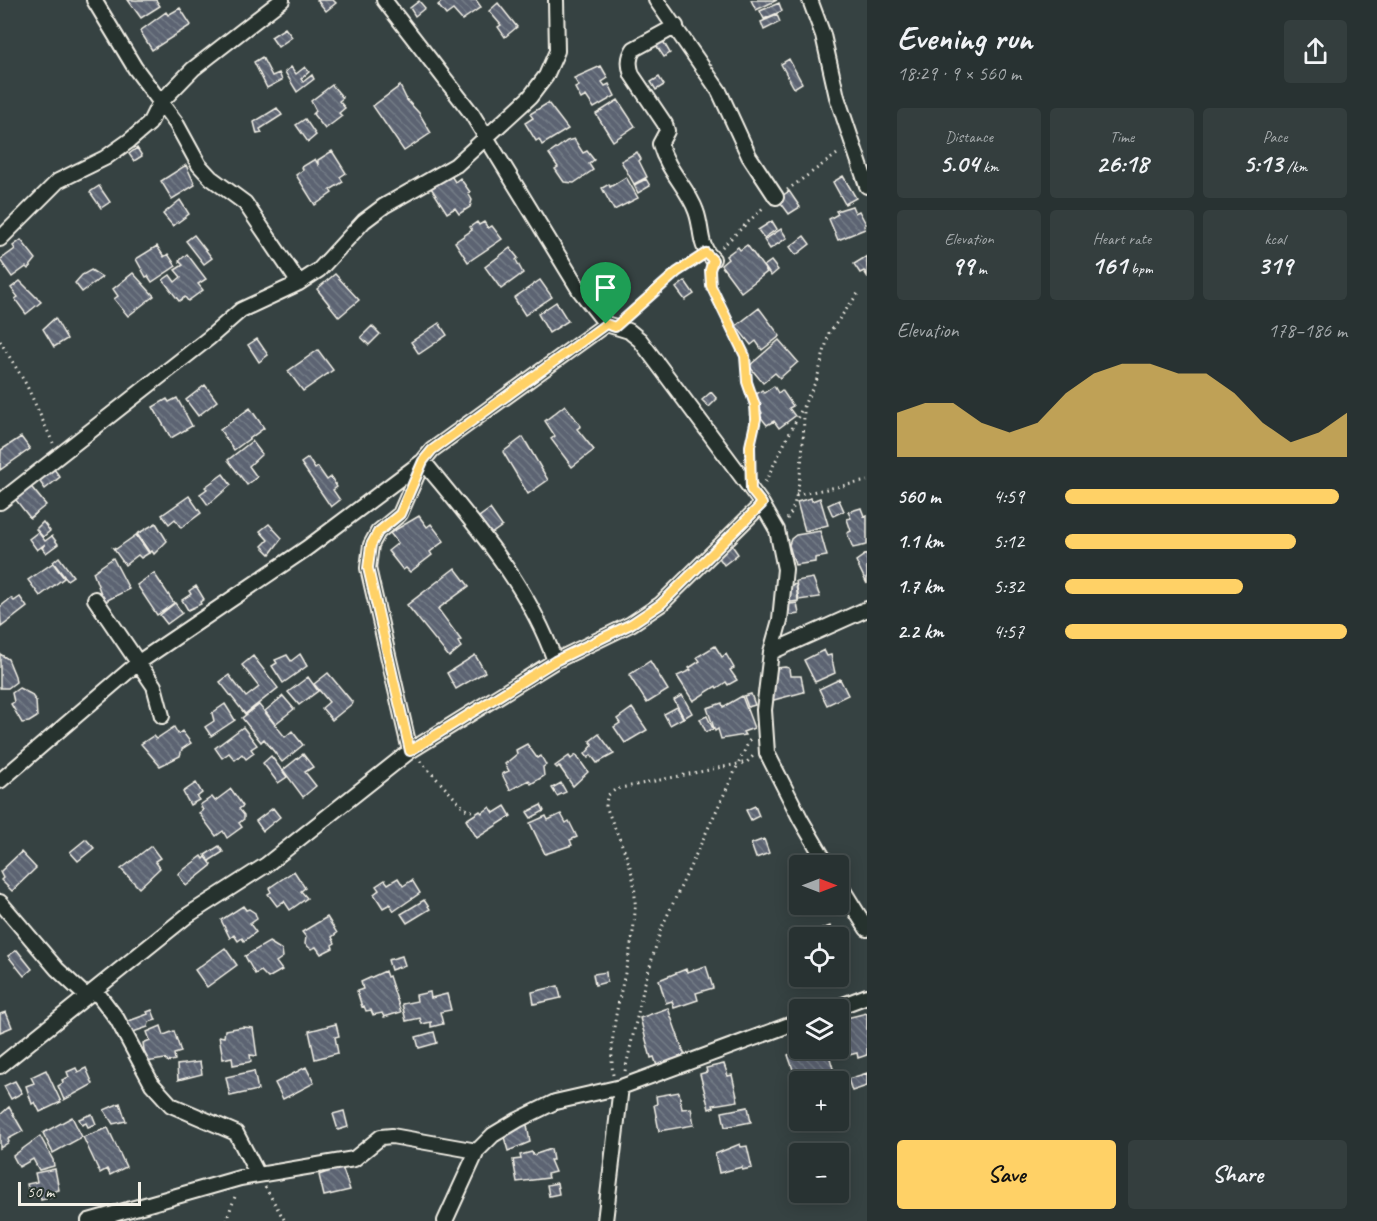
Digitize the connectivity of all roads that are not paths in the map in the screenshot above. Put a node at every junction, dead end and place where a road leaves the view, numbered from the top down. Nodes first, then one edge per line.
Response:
1 (94, 0) edge
2 (282, 0) edge
3 (384, 0) edge
4 (556, 0) edge
5 (656, 0) edge
6 (810, 0) edge
7 (676, 26) junction
8 (159, 104) junction
9 (486, 139) junction
10 (867, 186) edge
11 (776, 197) road end
12 (0, 239) edge
13 (710, 256) road end
14 (299, 284) junction
15 (610, 325) junction
16 (423, 461) junction
17 (757, 497) junction
18 (0, 502) edge
19 (95, 599) dead end
20 (867, 609) edge
21 (771, 652) junction
22 (555, 661) junction
23 (139, 663) junction
24 (162, 716) dead end
25 (410, 751) junction
26 (0, 781) edge
27 (822, 855) edge
28 (849, 900) edge
29 (0, 903) edge
30 (867, 929) edge
31 (90, 993) junction
32 (867, 996) edge
33 (849, 1003) edge
34 (789, 1025) edge
35 (0, 1066) edge
36 (618, 1088) junction
37 (477, 1151) junction
38 (258, 1175) junction
39 (89, 1221) edge
40 (445, 1221) edge
41 (605, 1221) edge

1 - 8 street
2 - 8 street
3 - 9 street
4 - 9 street
5 - 7 street
6 - 10 street
7 - 11 street
7 - 13 street
8 - 12 street
8 - 14 street
9 - 14 street
9 - 15 street
14 - 18 street
15 - 16 street
15 - 17 street
16 - 22 street
16 - 23 street
16 - 25 street
17 - 21 street
17 - 22 street
19 - 23 street
20 - 21 street
21 - 27 street
22 - 25 street
23 - 24 street
23 - 26 street
25 - 31 street
28 - 30 street
29 - 31 street
31 - 35 street
31 - 38 street
32 - 33 street
34 - 36 street
36 - 37 street
36 - 41 street
37 - 38 street
37 - 40 street
38 - 39 street

